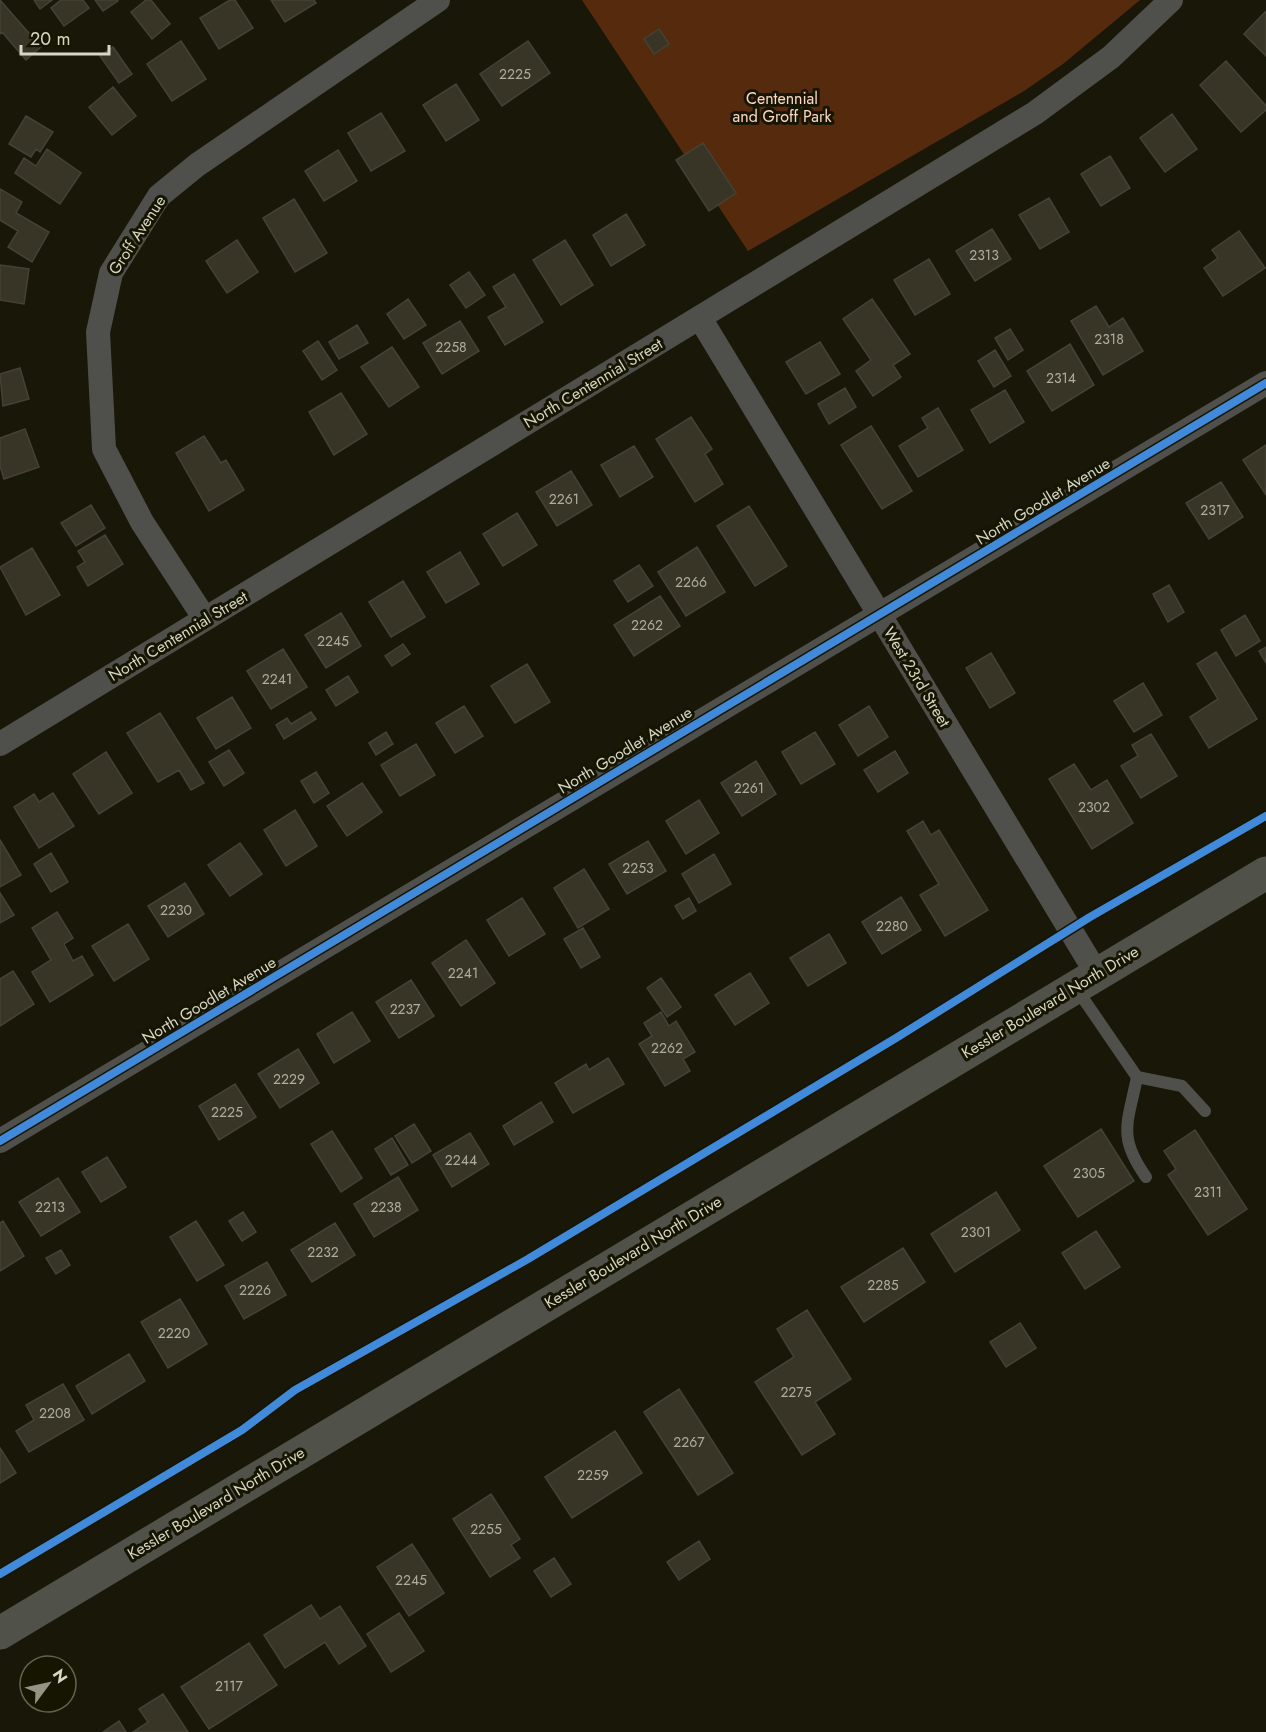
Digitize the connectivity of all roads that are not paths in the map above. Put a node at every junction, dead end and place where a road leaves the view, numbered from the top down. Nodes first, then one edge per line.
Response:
1 (438, 0) edge
2 (1171, 0) edge
3 (700, 318) junction
4 (1266, 383) edge
5 (878, 613) junction
6 (205, 619) junction
7 (0, 744) edge
8 (1266, 873) edge
9 (1086, 981) junction
10 (1137, 1077) junction
11 (1205, 1112) dead end
12 (0, 1141) edge
13 (1146, 1177) dead end
14 (0, 1633) edge

1 - 6 street, Groff Avenue
2 - 3 street, North Centennial Street
3 - 5 street, West 23rd Street
3 - 6 street, North Centennial Street
4 - 5 street, North Goodlet Avenue
5 - 9 street, West 23rd Street
5 - 12 street, North Goodlet Avenue
6 - 7 street, North Centennial Street
8 - 9 main road, Kessler Boulevard North Drive
9 - 10 lane
9 - 14 main road, Kessler Boulevard North Drive
10 - 11 lane
10 - 13 lane

